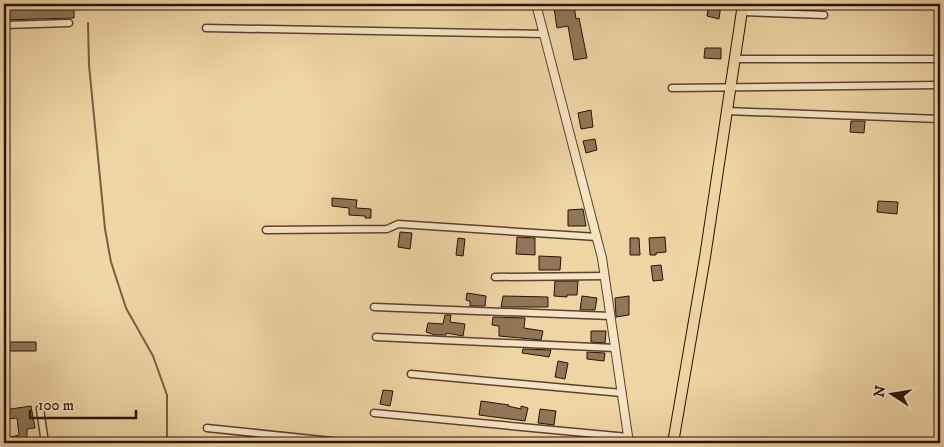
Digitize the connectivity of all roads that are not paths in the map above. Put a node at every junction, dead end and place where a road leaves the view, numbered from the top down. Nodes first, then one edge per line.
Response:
1 (536, 4) edge
2 (743, 8) edge
3 (824, 15) dead end
4 (69, 23) dead end
5 (4, 25) edge
6 (206, 28) dead end
7 (544, 34) junction
8 (734, 59) junction
9 (940, 59) edge
10 (940, 85) edge
11 (672, 88) dead end
12 (730, 88) junction
13 (726, 111) junction
14 (940, 119) edge
15 (266, 230) dead end
16 (597, 237) junction
17 (605, 276) junction
18 (495, 277) dead end
19 (374, 307) dead end
20 (611, 316) junction
21 (376, 337) dead end
22 (615, 348) junction
23 (411, 374) dead end
24 (622, 393) junction
25 (40, 409) dead end
26 (374, 413) dead end
27 (207, 428) dead end
28 (629, 440) edge
29 (45, 443) edge
30 (351, 443) edge
31 (673, 443) edge

1 - 7 street
2 - 3 street
2 - 8 main road
4 - 5 street
6 - 7 street
7 - 16 street
8 - 9 street
8 - 12 main road
10 - 12 street
11 - 12 street
12 - 13 main road
13 - 14 street
13 - 31 main road
15 - 16 street
16 - 17 street
17 - 18 street
17 - 20 street
19 - 20 street
20 - 22 street
21 - 22 street
22 - 24 street
23 - 24 street
24 - 28 street
25 - 29 street
26 - 28 street
27 - 30 street

